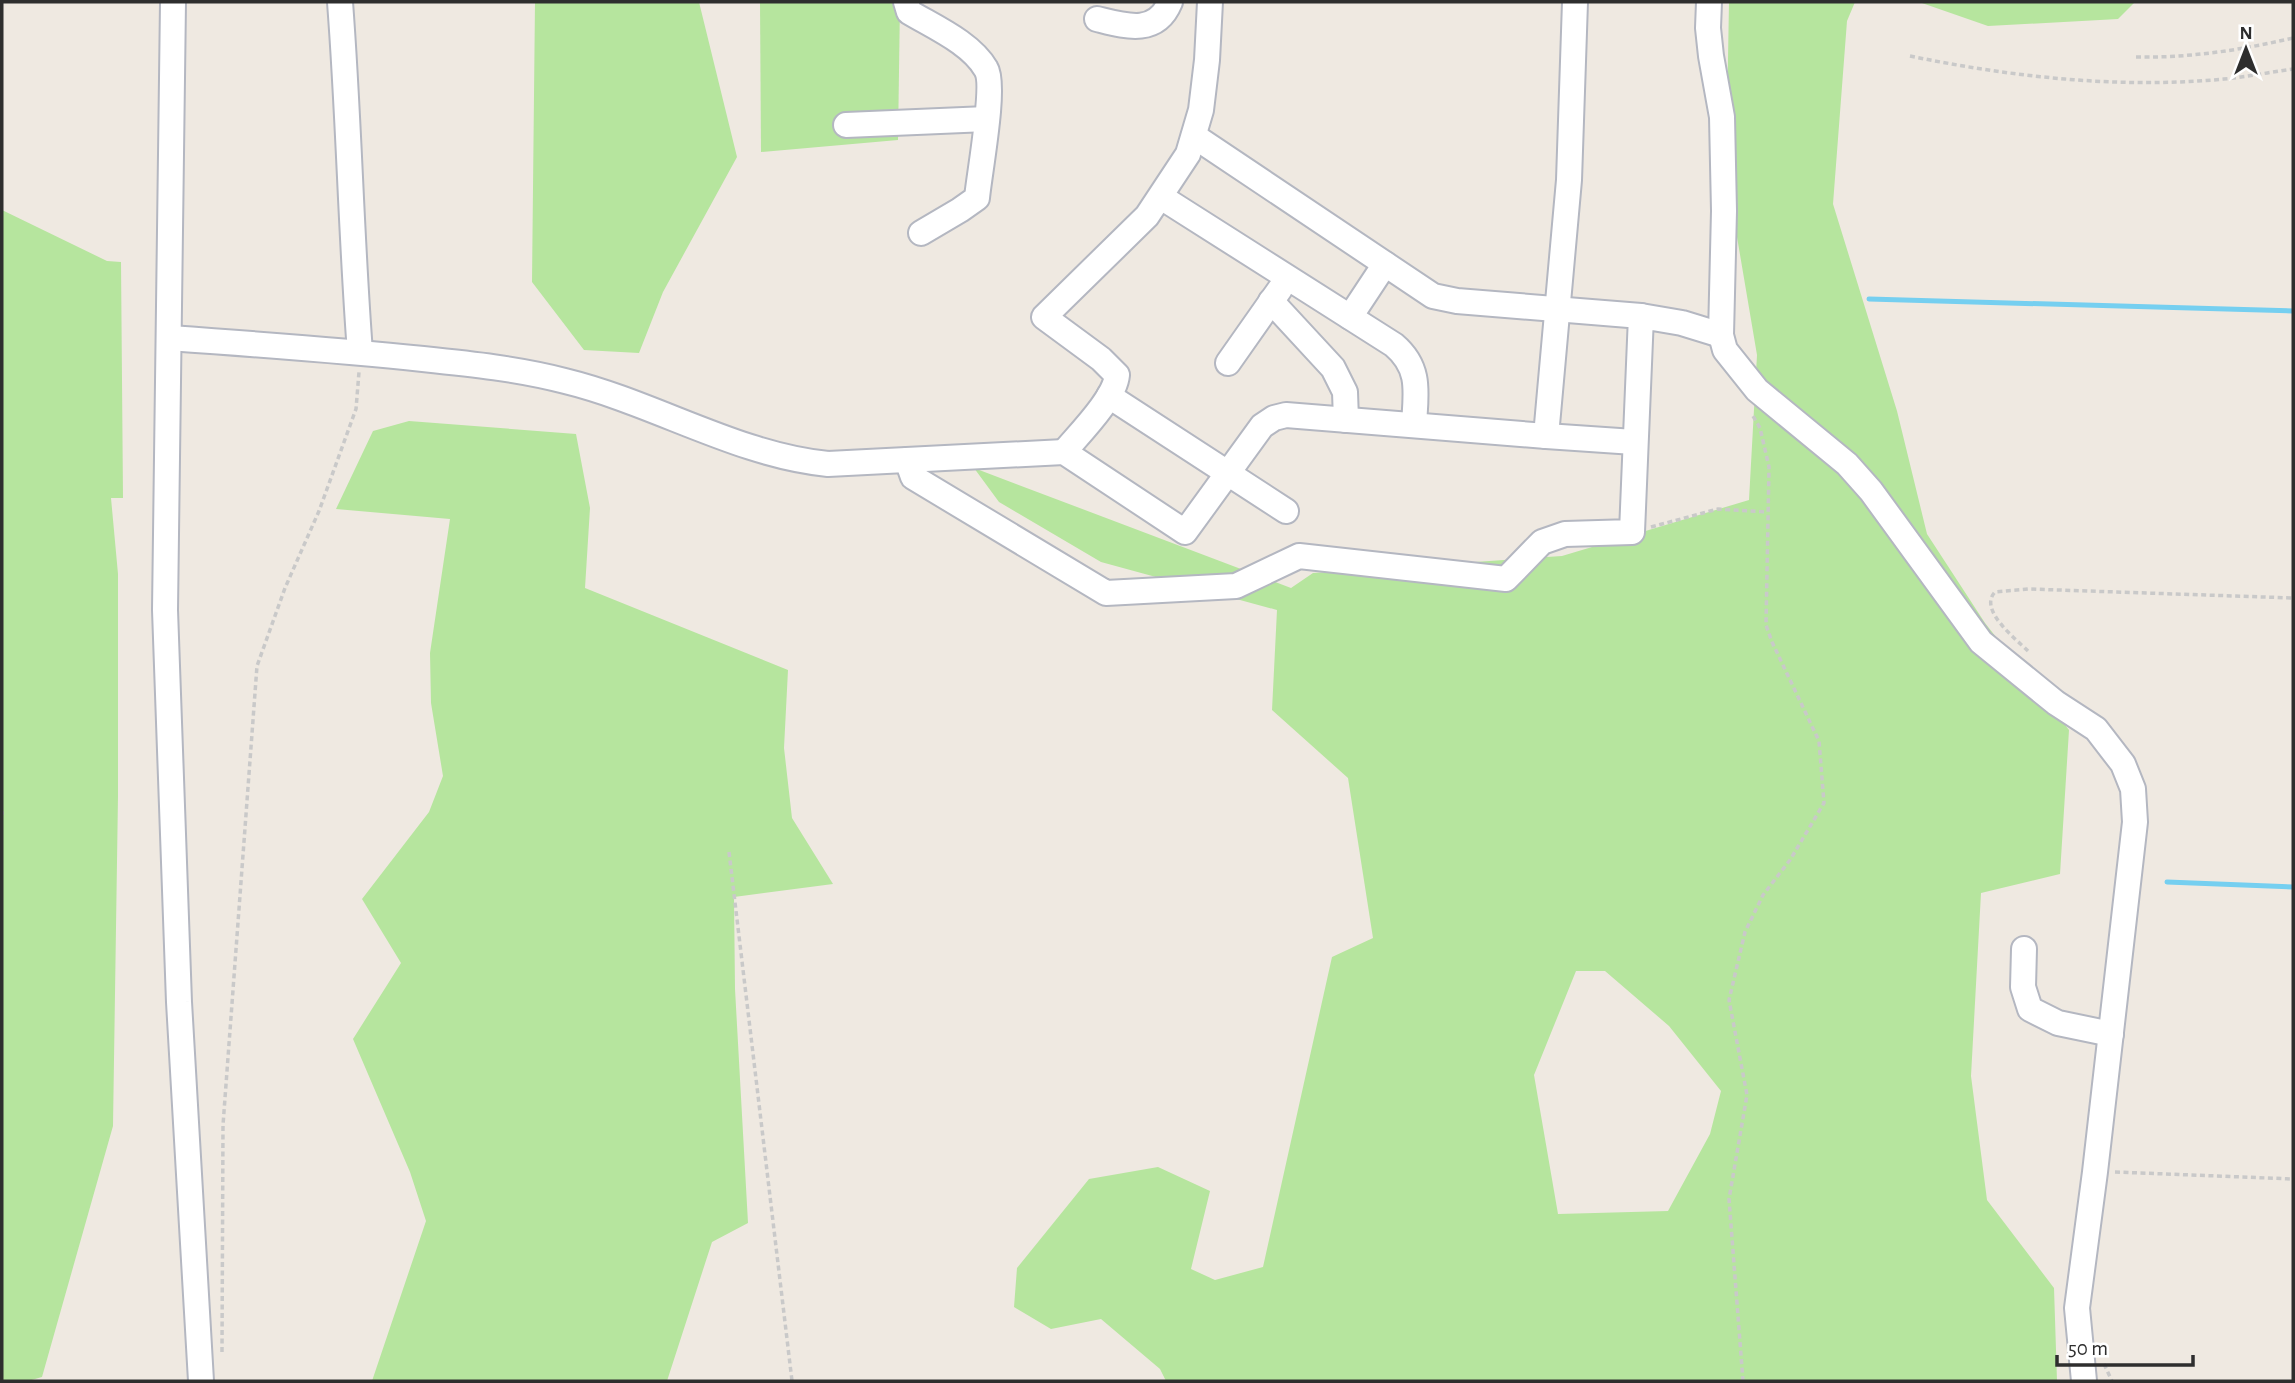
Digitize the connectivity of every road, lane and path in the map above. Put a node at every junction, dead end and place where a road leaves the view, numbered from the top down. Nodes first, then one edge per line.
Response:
1 (173, 2) edge
2 (340, 2) edge
3 (906, 2) edge
4 (1170, 2) edge
5 (1210, 2) edge
6 (1575, 2) edge
7 (1709, 2) edge
8 (1097, 19) dead end
9 (2293, 38) edge
10 (1910, 57) dead end
11 (2136, 57) dead end
12 (2293, 69) edge
13 (987, 119) junction
14 (846, 125) dead end
15 (1194, 136) junction
16 (1161, 197) junction
17 (921, 233) dead end
18 (1385, 264) junction
19 (1289, 277) junction
20 (1271, 301) junction
21 (1558, 309) junction
22 (1641, 316) junction
23 (1350, 317) junction
24 (1721, 335) junction
25 (169, 338) junction
26 (360, 352) junction
27 (1228, 363) dead end
28 (1109, 396) junction
29 (1746, 405) dead end
30 (1346, 420) junction
31 (1414, 424) junction
32 (1546, 436) junction
33 (1634, 442) junction
34 (1064, 452) junction
35 (907, 460) junction
36 (1227, 473) junction
37 (1286, 512) dead end
38 (1766, 512) junction
39 (1632, 532) junction
40 (2293, 598) edge
41 (2036, 658) dead end
42 (729, 852) dead end
43 (2024, 949) dead end
44 (2111, 1034) junction
45 (2095, 1172) junction
46 (2293, 1179) edge
47 (222, 1354) dead end
48 (201, 1381) edge
49 (792, 1381) edge
50 (1742, 1381) edge
51 (2084, 1381) edge

1 - 25 street
2 - 26 street
3 - 13 street
4 - 8 street
5 - 15 street
6 - 21 street
7 - 24 street
9 - 11 path
10 - 12 path
13 - 14 street
13 - 17 street
15 - 16 street
15 - 18 street
16 - 19 street
16 - 28 street
18 - 21 street
18 - 23 street
19 - 20 street
19 - 23 street
20 - 27 street
20 - 30 street
21 - 22 street
21 - 32 street
22 - 24 street
22 - 33 street
23 - 31 street
24 - 44 street
25 - 26 street
25 - 48 street
26 - 35 street
26 - 47 path
28 - 34 street
28 - 36 street
29 - 38 path
30 - 31 street
30 - 36 street
31 - 32 street
32 - 33 street
33 - 39 street
34 - 35 street
34 - 36 street
35 - 39 street
36 - 37 street
38 - 39 path
38 - 50 path
40 - 41 path
42 - 49 path
43 - 44 street
44 - 45 street
45 - 46 path
45 - 51 street

